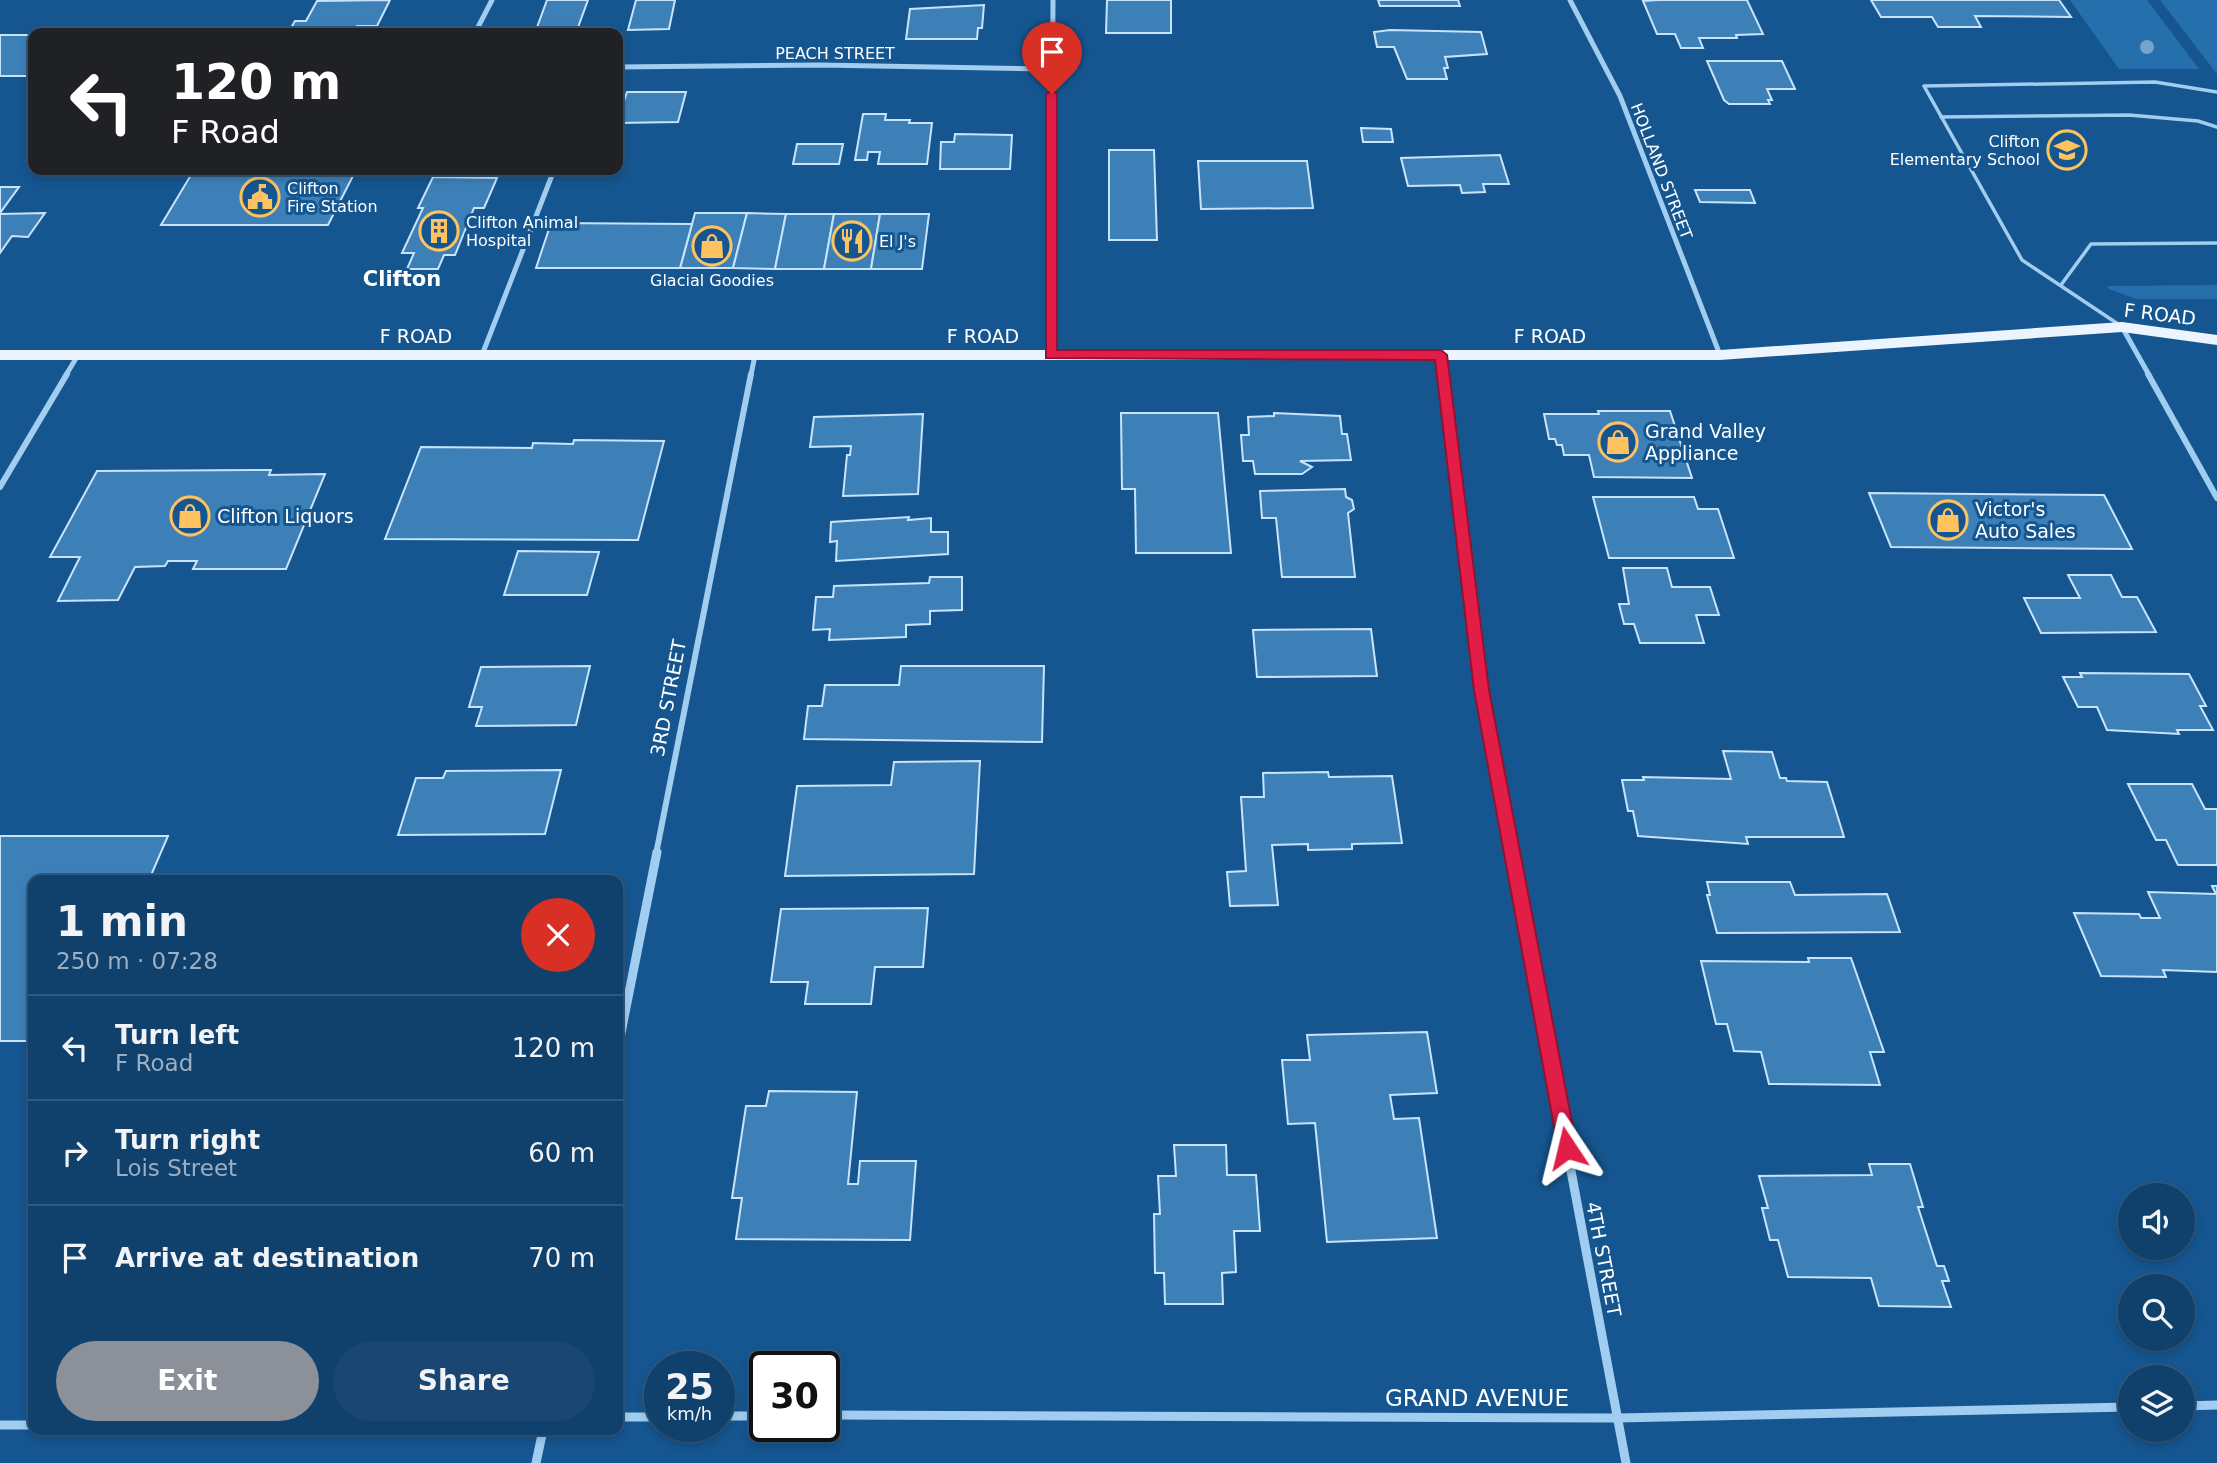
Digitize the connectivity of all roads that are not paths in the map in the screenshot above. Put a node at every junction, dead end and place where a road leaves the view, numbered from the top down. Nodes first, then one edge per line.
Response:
1 (492, 0) edge
2 (1053, 0) edge
3 (1570, 0) edge
4 (478, 28) edge
5 (623, 67) edge
6 (1052, 69) junction
7 (2217, 92) edge
8 (1941, 117) junction
9 (2217, 127) edge
10 (552, 175) edge
11 (2217, 243) edge
12 (2061, 285) junction
13 (2122, 327) junction
14 (2217, 340) edge
15 (0, 355) edge
16 (78, 355) junction
17 (482, 355) junction
18 (755, 355) junction
19 (1051, 355) junction
20 (1441, 355) junction
21 (1720, 355) junction
22 (0, 487) edge
23 (2217, 498) edge
24 (623, 1023) edge
25 (2217, 1405) edge
26 (2195, 1406) edge
27 (2118, 1407) edge
28 (840, 1416) edge
29 (623, 1417) edge
30 (644, 1417) edge
31 (1618, 1418) junction
32 (28, 1424) edge
33 (0, 1425) edge
34 (542, 1435) edge
35 (536, 1463) edge
36 (1626, 1463) edge

1 - 4 street
2 - 6 street
3 - 21 street, HOLLAND STREET
5 - 6 street, PEACH STREET
6 - 19 street
7 - 8 lane
8 - 9 lane
8 - 12 lane
10 - 17 street
11 - 12 lane
12 - 13 lane
13 - 14 main road, F ROAD
13 - 21 main road, F ROAD
13 - 23 street
15 - 16 main road, F ROAD
16 - 17 main road, F ROAD
16 - 22 street
17 - 18 main road, F ROAD
18 - 19 main road, F ROAD
18 - 24 street, 3RD STREET
19 - 20 main road, F ROAD
20 - 21 main road, F ROAD
20 - 31 street, 4TH STREET
25 - 26 street
27 - 31 street, GRAND AVENUE
28 - 31 street, GRAND AVENUE
29 - 30 street
31 - 36 street, 4TH STREET
32 - 33 street
34 - 35 street

